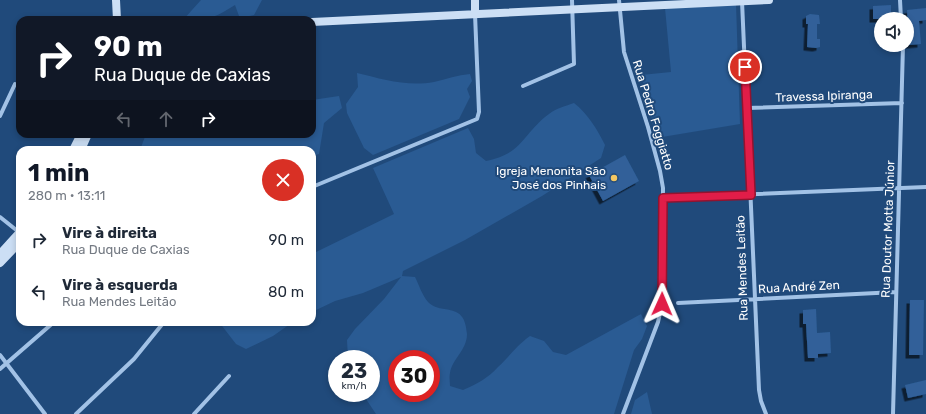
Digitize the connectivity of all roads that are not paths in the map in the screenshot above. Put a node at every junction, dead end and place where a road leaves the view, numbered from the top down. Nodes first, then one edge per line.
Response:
1 (116, 0) edge
2 (475, 0) edge
3 (572, 0) edge
4 (769, 0) edge
5 (900, 0) edge
6 (742, 1) edge
7 (620, 4) edge
8 (572, 9) junction
9 (901, 12) edge
10 (475, 14) junction
11 (117, 16) edge
12 (316, 22) edge
13 (903, 52) edge
14 (15, 84) dead end
15 (522, 86) dead end
16 (902, 103) junction
17 (747, 108) junction
18 (0, 116) edge
19 (316, 185) edge
20 (926, 187) edge
21 (900, 188) junction
22 (751, 195) junction
23 (663, 198) junction
24 (0, 217) edge
25 (16, 229) edge
26 (16, 236) edge
27 (16, 246) edge
28 (0, 254) edge
29 (0, 263) edge
30 (896, 292) junction
31 (755, 299) junction
32 (678, 303) dead end
33 (49, 326) edge
34 (161, 326) edge
35 (0, 355) edge
36 (6, 364) junction
37 (0, 369) edge
38 (229, 376) dead end
39 (45, 414) edge
40 (76, 414) edge
41 (194, 414) edge
42 (623, 414) edge
43 (766, 414) edge
44 (893, 414) edge

1 - 11 main road
2 - 10 main road
3 - 8 street
4 - 6 main road
5 - 9 street
6 - 7 main road
6 - 17 street, Rua Mendes Leitão
7 - 8 main road
7 - 23 street, Rua Pedro Foggiatto
8 - 10 main road
8 - 15 street
10 - 12 main road
10 - 19 street
13 - 16 street, Rua Doutor Motta Júnior
14 - 18 street
16 - 17 street, Travessa Ipiranga
16 - 21 street, Rua Doutor Motta Júnior
17 - 22 street, Rua Mendes Leitão
20 - 21 street
21 - 22 street
21 - 30 street, Rua Doutor Motta Júnior
22 - 23 street
22 - 31 street, Rua Mendes Leitão
23 - 42 street, Rua Pedro Foggiatto
24 - 25 street
26 - 28 main road
27 - 29 main road
30 - 31 street, Rua André Zen
30 - 44 street, Rua Doutor Motta Júnior
31 - 32 street, Rua André Zen
31 - 43 street, Rua Mendes Leitão
33 - 36 street
34 - 40 street
35 - 36 street
36 - 37 street
36 - 39 street
38 - 41 street

